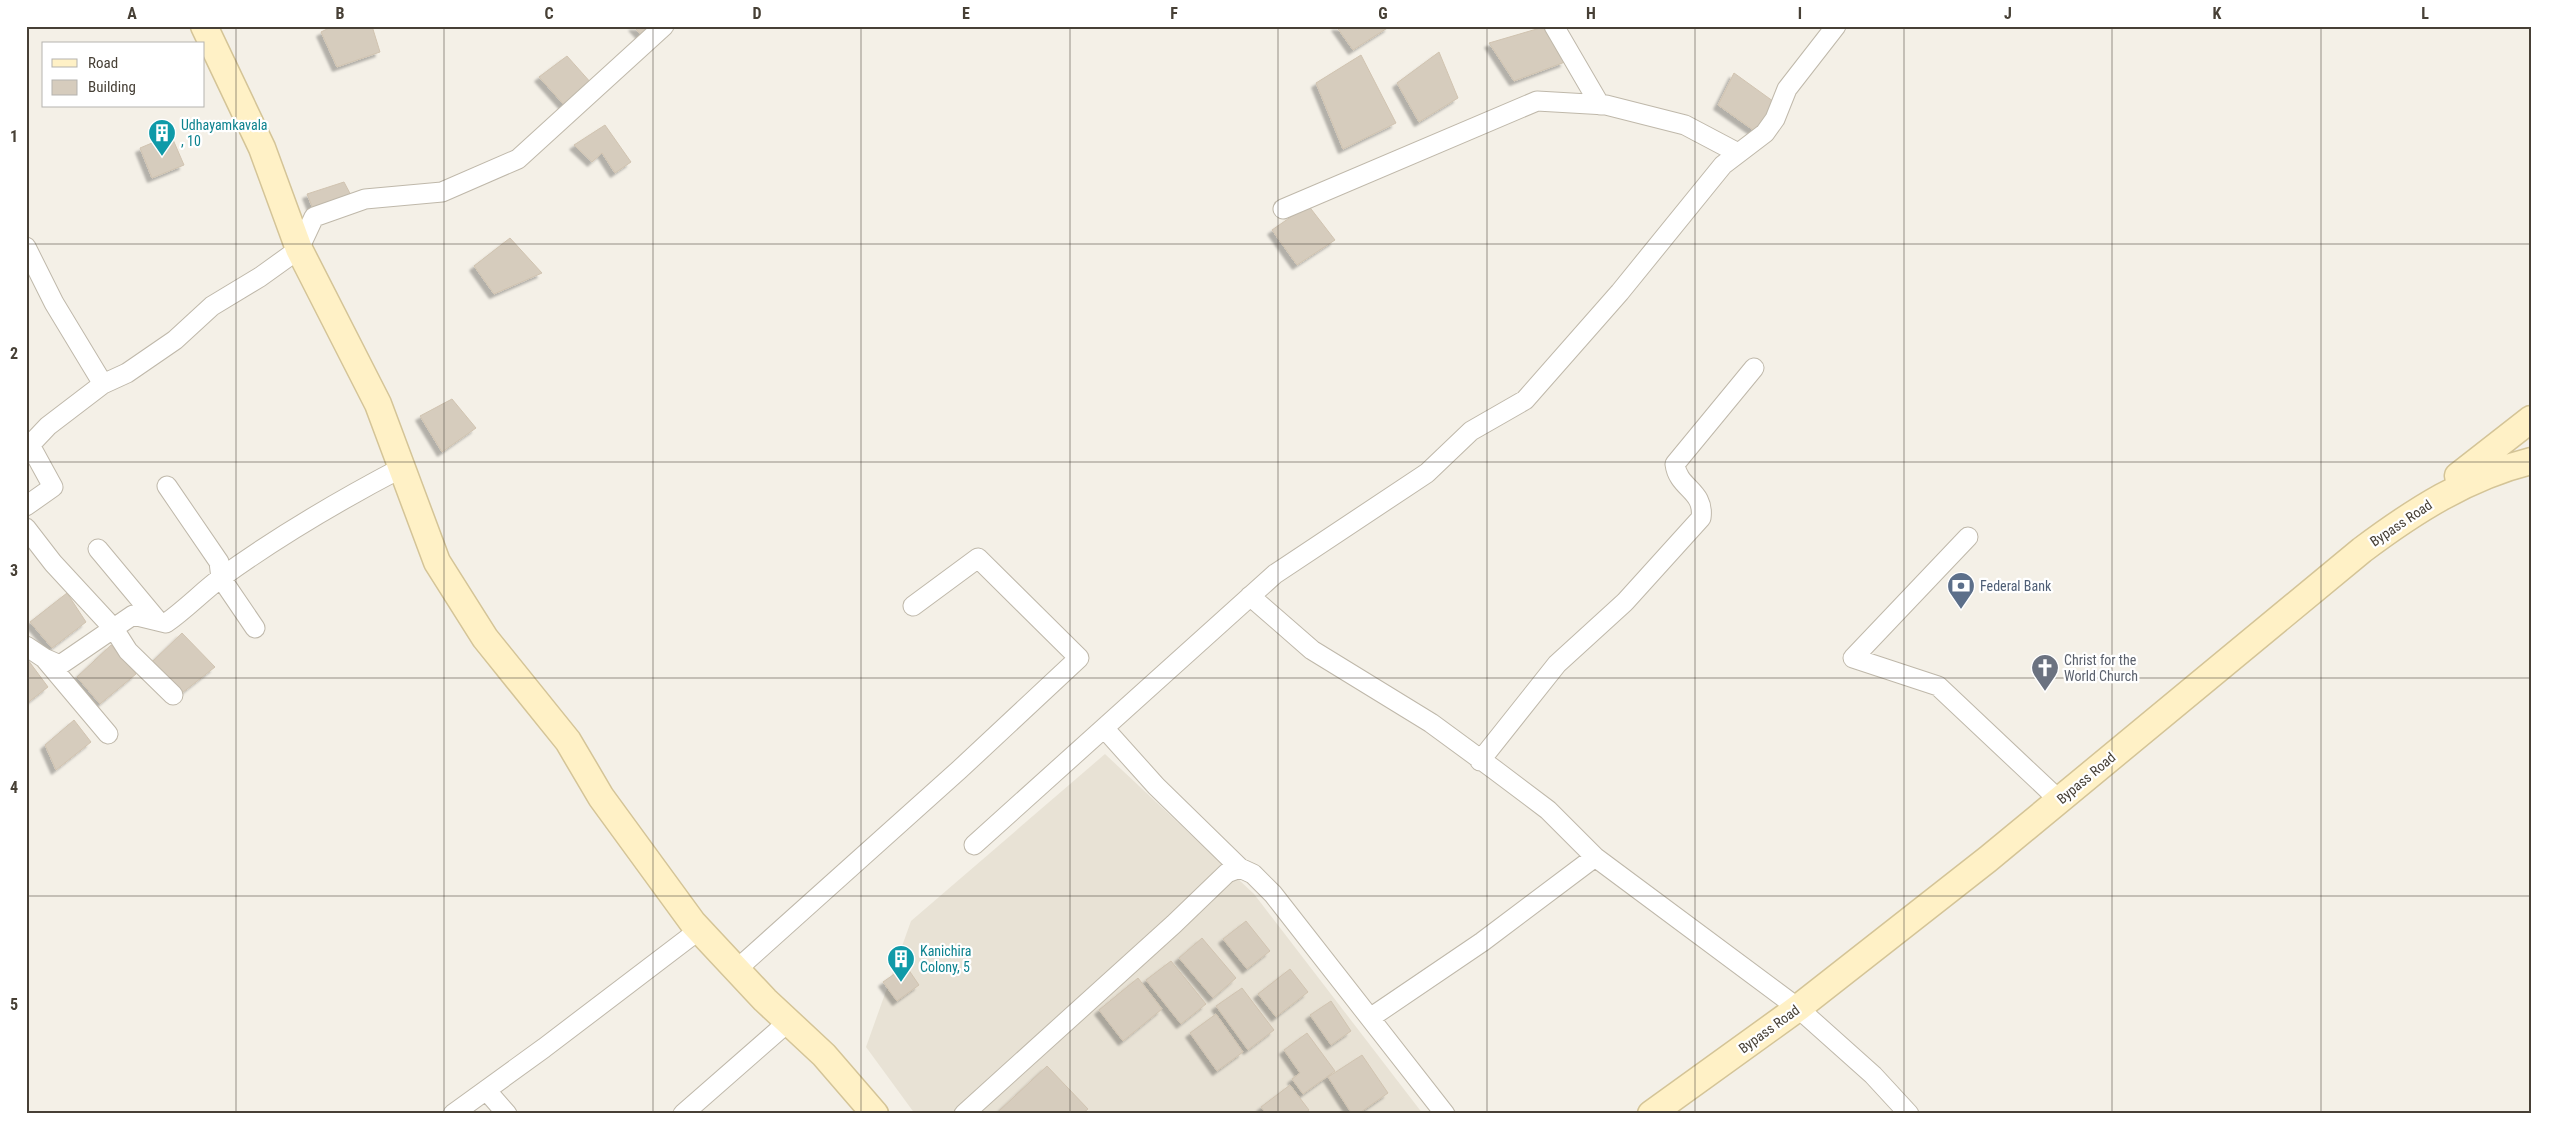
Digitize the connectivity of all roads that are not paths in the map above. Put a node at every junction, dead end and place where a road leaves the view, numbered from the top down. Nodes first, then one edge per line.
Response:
1 (204, 26) edge
2 (664, 26) edge
3 (1554, 26) edge
4 (1836, 26) edge
5 (1600, 105) junction
6 (1738, 153) junction
7 (1283, 208) dead end
8 (26, 247) edge
9 (299, 249) junction
10 (1754, 368) dead end
11 (103, 384) junction
12 (2531, 419) edge
13 (28, 445) edge
14 (2531, 460) edge
15 (403, 468) junction
16 (167, 486) dead end
17 (26, 506) edge
18 (2408, 515) junction
19 (26, 528) edge
20 (1968, 537) dead end
21 (98, 549) dead end
22 (220, 578) junction
23 (1250, 596) junction
24 (913, 606) dead end
25 (158, 621) junction
26 (255, 628) dead end
27 (114, 629) junction
28 (26, 638) edge
29 (26, 646) edge
30 (44, 658) junction
31 (173, 695) dead end
32 (1104, 728) junction
33 (108, 734) dead end
34 (1480, 761) junction
35 (2059, 800) junction
36 (974, 845) dead end
37 (1595, 857) junction
38 (1240, 868) junction
39 (699, 930) junction
40 (736, 970) junction
41 (1798, 1008) junction
42 (1370, 1018) junction
43 (788, 1022) junction
44 (486, 1090) junction
45 (1664, 1110) edge
46 (453, 1114) edge
47 (507, 1114) edge
48 (683, 1114) edge
49 (875, 1114) edge
50 (964, 1114) edge
51 (1445, 1114) edge
52 (1909, 1114) edge

1 - 9 street
2 - 9 street
3 - 5 street
4 - 6 street
5 - 6 street
5 - 7 street
6 - 23 street
8 - 11 street
9 - 11 street
9 - 15 street
10 - 34 street
11 - 13 street
12 - 18 street
13 - 17 street
14 - 18 street, Bypass Road
15 - 22 street
15 - 39 street
16 - 22 street
18 - 35 street, Bypass Road
19 - 27 street
20 - 35 street
21 - 25 street
22 - 25 street
22 - 26 street
23 - 32 street
23 - 34 street
24 - 40 street
25 - 27 street
27 - 30 street
27 - 31 street
28 - 30 street
29 - 30 street
30 - 33 street
32 - 36 street
32 - 38 street
34 - 37 street
35 - 41 street, Bypass Road
37 - 41 street
37 - 42 street
38 - 42 street
38 - 50 street
39 - 40 street
39 - 44 street
40 - 43 street
41 - 45 street, Bypass Road
41 - 52 street
42 - 51 street
43 - 48 street
43 - 49 street
44 - 46 street
44 - 47 street

